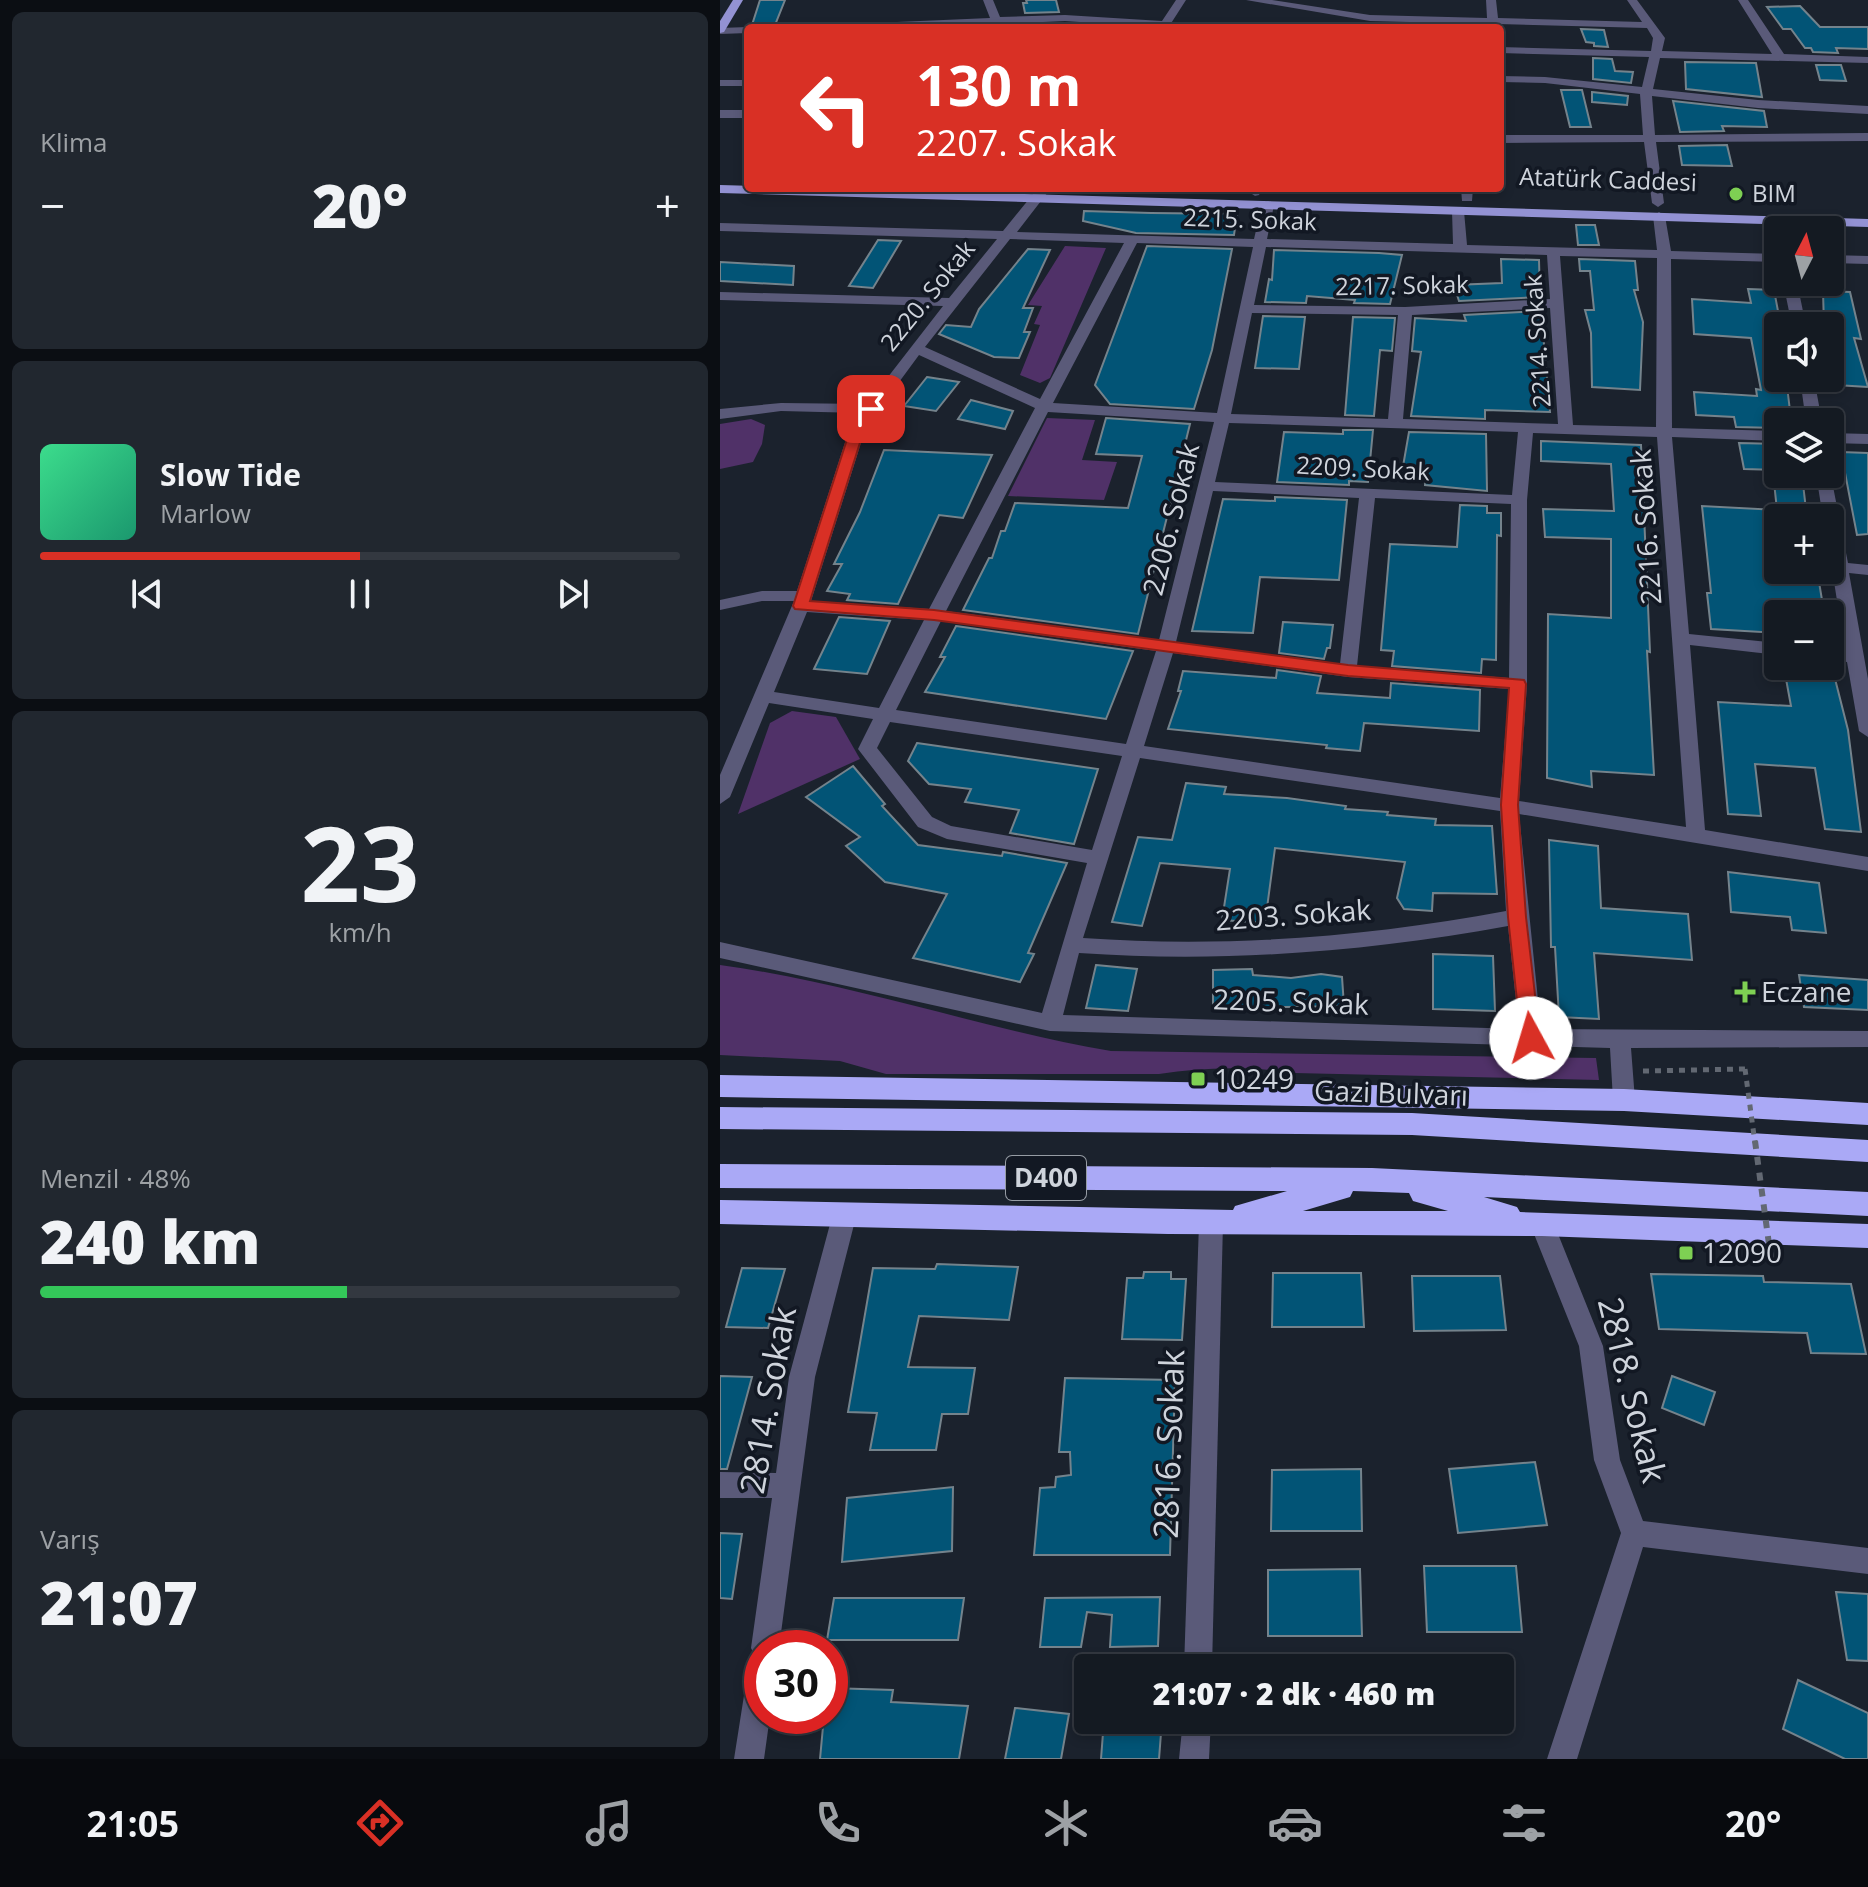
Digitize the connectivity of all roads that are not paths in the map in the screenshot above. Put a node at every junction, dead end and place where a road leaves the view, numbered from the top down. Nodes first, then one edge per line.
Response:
1 (738, 0) edge
2 (988, 0) edge
3 (1181, 0) edge
4 (1251, 0) edge
5 (1491, 0) edge
6 (1632, 0) edge
7 (1743, 0) edge
8 (1309, 10) edge
9 (998, 24) edge
10 (1008, 24) edge
11 (1139, 24) edge
12 (1165, 24) edge
13 (1475, 24) edge
14 (1493, 24) edge
15 (1504, 25) edge
16 (1650, 25) junction
17 (744, 30) edge
18 (720, 31) edge
19 (1504, 50) edge
20 (1656, 52) junction
21 (1779, 56) junction
22 (1868, 60) edge
23 (1504, 79) edge
24 (720, 83) edge
25 (744, 83) edge
26 (1649, 90) junction
27 (1868, 110) edge
28 (720, 114) edge
29 (744, 114) edge
30 (1868, 137) edge
31 (1650, 138) junction
32 (1504, 139) edge
33 (744, 181) edge
34 (721, 188) edge
35 (744, 188) edge
36 (977, 192) edge
37 (1397, 192) edge
38 (1041, 193) edge
39 (1467, 193) edge
40 (1268, 205) junction
41 (1868, 209) edge
42 (1658, 210) junction
43 (1458, 211) junction
44 (1764, 220) edge
45 (1868, 223) edge
46 (1844, 225) edge
47 (720, 227) edge
48 (1008, 235) junction
49 (1133, 239) junction
50 (1262, 243) junction
51 (1460, 247) junction
52 (1553, 250) junction
53 (1664, 252) junction
54 (1764, 257) edge
55 (1844, 257) edge
56 (1868, 260) edge
57 (720, 296) edge
58 (954, 302) junction
59 (1558, 303) junction
60 (1247, 309) junction
61 (1405, 311) junction
62 (916, 348) junction
63 (1044, 407) junction
64 (871, 409) junction
65 (720, 414) edge
66 (1223, 418) junction
67 (1395, 424) junction
68 (1526, 429) junction
69 (1566, 430) junction
70 (1664, 432) junction
71 (1764, 436) edge
72 (1844, 438) edge
73 (1868, 439) edge
74 (1206, 486) junction
75 (1367, 494) junction
76 (1519, 500) junction
77 (1844, 567) edge
78 (1868, 570) edge
79 (1844, 584) edge
80 (802, 601) junction
81 (720, 605) edge
82 (934, 615) junction
83 (1680, 639) junction
84 (1167, 644) junction
85 (1764, 648) edge
86 (1844, 656) edge
87 (1855, 657) junction
88 (1348, 671) junction
89 (1518, 684) junction
90 (763, 696) junction
91 (882, 715) junction
92 (1868, 731) edge
93 (1133, 753) junction
94 (720, 797) edge
95 (1509, 805) junction
96 (1696, 833) junction
97 (1099, 858) junction
98 (1868, 864) edge
99 (1517, 917) junction
100 (1071, 945) junction
101 (720, 950) edge
102 (1050, 1023) junction
103 (1531, 1038) junction
104 (1868, 1039) edge
105 (1620, 1040) junction
106 (720, 1086) edge
107 (1118, 1092) junction
108 (1359, 1095) junction
109 (1624, 1100) junction
110 (1868, 1114) edge
111 (720, 1118) edge
112 (1236, 1121) junction
113 (1868, 1151) edge
114 (720, 1176) edge
115 (1372, 1180) junction
116 (1868, 1204) edge
117 (720, 1212) edge
118 (845, 1213) junction
119 (1211, 1223) junction
120 (1542, 1224) junction
121 (1868, 1236) edge
122 (720, 1485) edge
123 (789, 1486) junction
124 (1634, 1533) junction
125 (1868, 1561) edge
126 (768, 1630) edge
127 (1198, 1654) edge
128 (753, 1734) edge
129 (1196, 1734) edge
130 (749, 1759) edge
131 (1194, 1759) edge
132 (1562, 1759) edge

1 - 18 main road
2 - 9 street
3 - 12 street
4 - 8 street
5 - 14 street
6 - 16 street
7 - 21 street
8 - 13 street
10 - 11 street
15 - 16 street
16 - 20 street
17 - 18 street
19 - 20 street
20 - 21 street
20 - 26 street, 2216. Sokak
21 - 22 street
23 - 26 street
24 - 25 street
26 - 27 street
26 - 31 street, 2216. Sokak
28 - 29 street
30 - 31 street
31 - 32 street
31 - 42 street, 2216. Sokak
33 - 34 main road, Atatürk Caddesi
34 - 35 main road, Atatürk Caddesi
36 - 38 main road, Atatürk Caddesi
37 - 39 main road, Atatürk Caddesi
38 - 40 main road, Atatürk Caddesi
38 - 48 street, 2220. Sokak
39 - 42 main road, Atatürk Caddesi
40 - 43 main road, Atatürk Caddesi
40 - 50 street, 2206. Sokak
41 - 42 main road, Atatürk Caddesi
42 - 43 main road, Atatürk Caddesi
42 - 44 main road, Atatürk Caddesi
42 - 53 street, 2216. Sokak
43 - 51 street
45 - 46 main road, Atatürk Caddesi
47 - 48 street, 2215. Sokak
48 - 49 street, 2215. Sokak
48 - 58 street, 2220. Sokak
49 - 50 street, 2215. Sokak
49 - 63 street
50 - 51 street, 2215. Sokak
50 - 60 street, 2206. Sokak
51 - 52 street, 2215. Sokak
52 - 53 street, 2215. Sokak
52 - 59 street, 2214. Sokak
53 - 54 street, 2215. Sokak
53 - 70 street, 2216. Sokak
55 - 56 street
57 - 58 street
58 - 62 street, 2220. Sokak
59 - 61 street, 2217. Sokak
59 - 69 street, 2214. Sokak
60 - 61 street, 2217. Sokak
60 - 66 street, 2206. Sokak
61 - 67 street
62 - 63 street
62 - 64 street, 2220. Sokak
63 - 66 street
63 - 82 street
64 - 65 street
64 - 80 street, 2220. Sokak
66 - 67 street
66 - 74 street, 2206. Sokak
67 - 68 street
68 - 69 street
68 - 76 street
69 - 70 street
70 - 71 street
70 - 83 street, 2216. Sokak
72 - 73 street
74 - 75 street, 2209. Sokak
74 - 84 street, 2206. Sokak
75 - 76 street, 2209. Sokak
75 - 88 street
76 - 89 street
77 - 78 street
79 - 87 street
80 - 81 street
80 - 82 street
80 - 90 street, 2220. Sokak
82 - 84 street
82 - 91 street
83 - 85 street
83 - 96 street, 2216. Sokak
84 - 88 street
84 - 93 street, 2206. Sokak
86 - 87 street
87 - 92 street
88 - 89 street
89 - 95 street
90 - 91 street
90 - 94 street, 2220. Sokak
91 - 93 street
91 - 97 street
93 - 95 street
93 - 97 street, 2206. Sokak
95 - 96 street
95 - 99 street
96 - 98 street
97 - 100 street, 2206. Sokak
99 - 100 street, 2203. Sokak
99 - 103 street
100 - 102 street, 2206. Sokak
101 - 102 street, 2205. Sokak
102 - 103 street, 2205. Sokak
103 - 105 street, 2205. Sokak
104 - 105 street, 2205. Sokak
105 - 109 street
106 - 107 highway
107 - 108 highway
107 - 112 highway
108 - 109 highway
108 - 112 highway
109 - 110 highway
111 - 112 highway, Gazi Bulvarı / D400
112 - 113 highway, Gazi Bulvarı / D400
114 - 115 highway, D400
115 - 116 highway, D400
115 - 119 highway
115 - 120 highway
117 - 118 highway
118 - 119 highway
118 - 123 street, 2814. Sokak
119 - 120 highway
119 - 127 street, 2816. Sokak
120 - 121 highway
120 - 124 street, 2818. Sokak
122 - 123 street
123 - 126 street, 2814. Sokak
124 - 125 street
124 - 132 street
128 - 130 street
129 - 131 street

